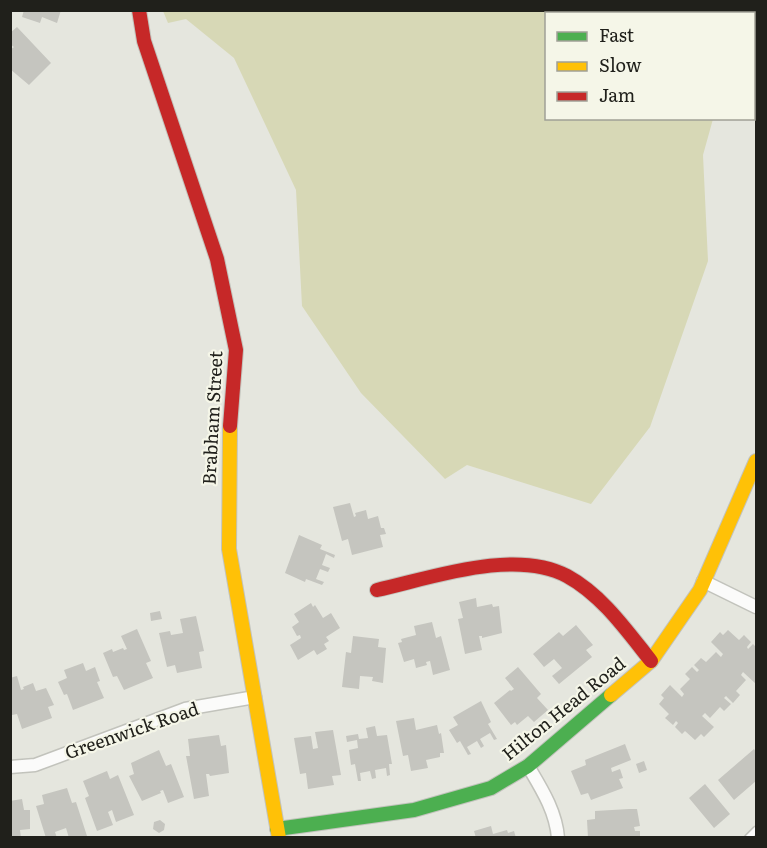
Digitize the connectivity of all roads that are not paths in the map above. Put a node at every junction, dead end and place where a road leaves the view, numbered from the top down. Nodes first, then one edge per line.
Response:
1 (139, 10) edge
2 (756, 461) edge
3 (703, 581) junction
4 (376, 590) dead end
5 (756, 607) edge
6 (651, 661) junction
7 (255, 697) junction
8 (528, 766) junction
9 (10, 767) edge
10 (756, 830) edge
11 (278, 833) edge
12 (558, 837) edge
13 (748, 837) edge

1 - 7 street, Brabham Street
2 - 3 street, Hilton Head Road
3 - 5 street
3 - 6 street, Hilton Head Road
4 - 6 street
6 - 8 street, Hilton Head Road
7 - 9 street, Greenwick Road
7 - 11 street, Brabham Street
8 - 11 street, Hilton Head Road
8 - 12 street
10 - 13 lane

